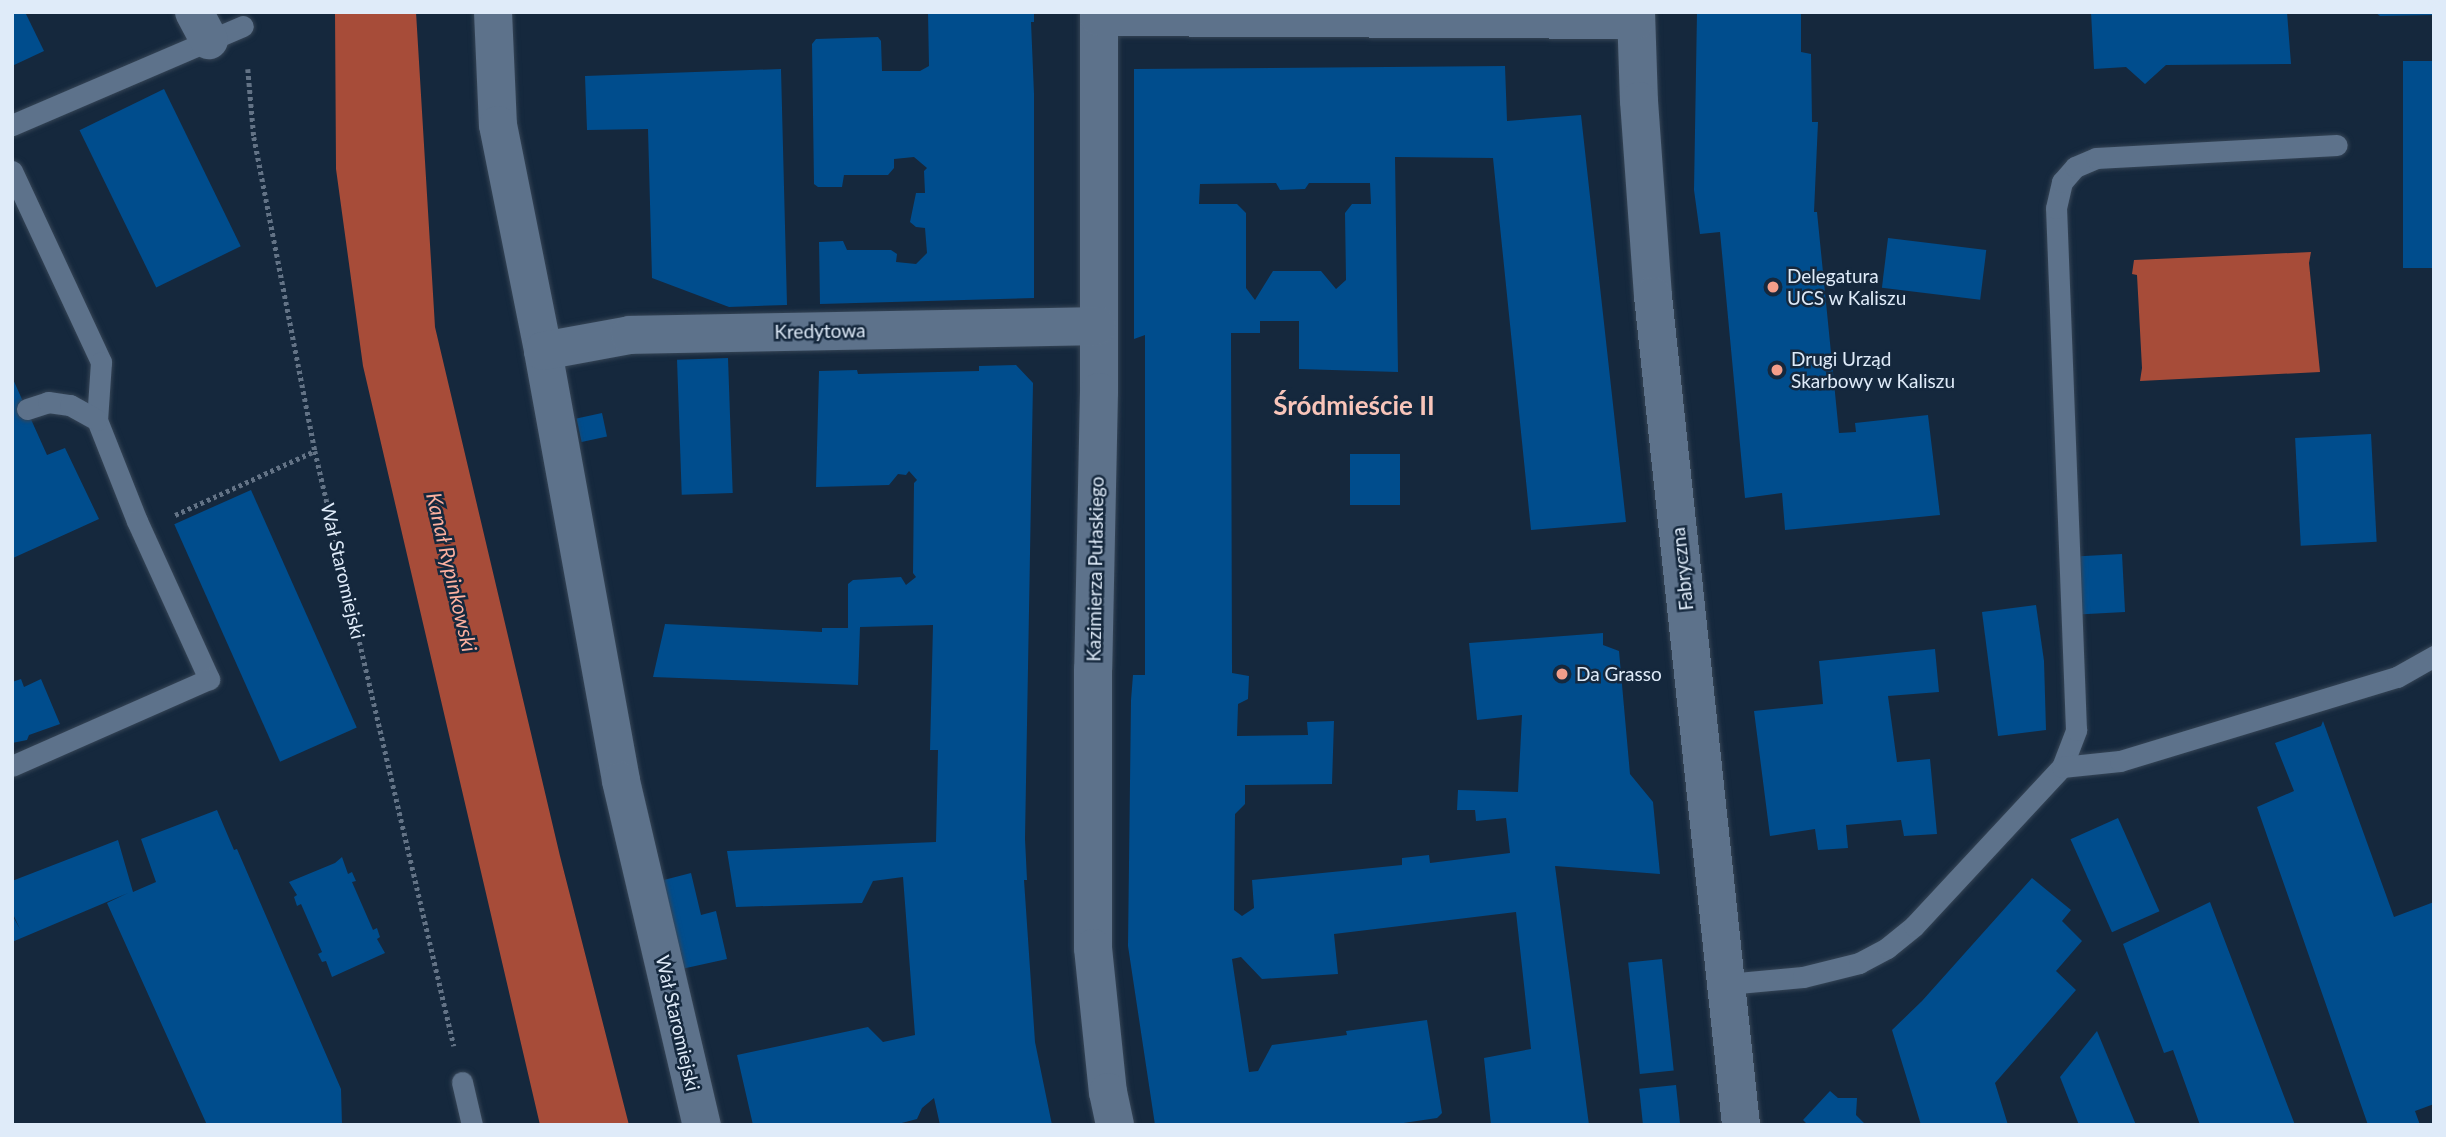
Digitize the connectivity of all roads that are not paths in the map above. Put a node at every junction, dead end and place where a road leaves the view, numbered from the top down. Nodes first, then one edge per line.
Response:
1 (493, 12) edge
2 (1099, 14) edge
3 (1636, 16) edge
4 (201, 26) edge
5 (243, 26) road end
6 (12, 125) edge
7 (2337, 145) dead end
8 (12, 171) edge
9 (1097, 327) junction
10 (543, 351) junction
11 (27, 409) dead end
12 (97, 420) junction
13 (2434, 656) edge
14 (12, 766) edge
15 (2063, 767) junction
16 (1727, 984) junction
17 (462, 1083) road end
18 (472, 1125) edge
19 (702, 1125) edge
20 (1115, 1125) edge
21 (1741, 1125) edge

1 - 10 street, Wał Staromiejski
2 - 3 street
2 - 9 street, Kazimierza Pułaskiego
3 - 16 street, Fabryczna
4 - 5 lane
4 - 6 lane
7 - 15 lane
8 - 12 lane
9 - 10 street, Kredytowa
9 - 20 street, Kazimierza Pułaskiego
10 - 19 street, Wał Staromiejski
11 - 12 lane
12 - 14 lane
13 - 15 lane
15 - 16 lane
16 - 21 street, Fabryczna
17 - 18 lane

